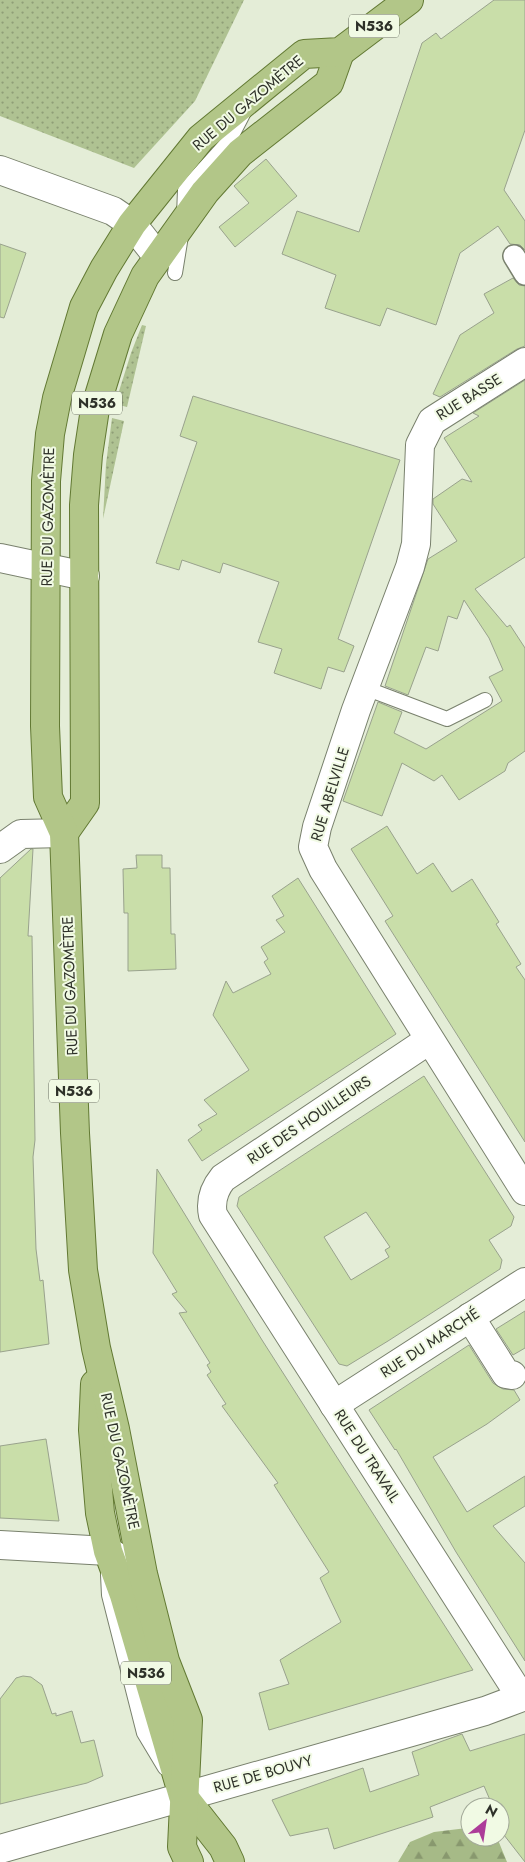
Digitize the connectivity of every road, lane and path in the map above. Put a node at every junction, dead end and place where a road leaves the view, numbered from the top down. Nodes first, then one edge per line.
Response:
1 (409, 0) edge
2 (340, 52) junction
3 (252, 95) junction
4 (0, 170) edge
5 (184, 221) junction
6 (132, 224) junction
7 (167, 265) junction
8 (525, 362) edge
9 (422, 440) joint
10 (0, 558) edge
11 (46, 568) junction
12 (85, 576) junction
13 (365, 688) junction
14 (485, 700) dead end
15 (64, 833) junction
16 (0, 849) edge
17 (429, 1040) junction
18 (525, 1191) edge
19 (213, 1215) joint
20 (525, 1282) edge
21 (470, 1317) junction
22 (96, 1348) junction
23 (512, 1375) dead end
24 (334, 1405) junction
25 (0, 1545) edge
26 (108, 1552) junction
27 (143, 1574) junction
28 (523, 1696) edge
29 (183, 1796) junction
30 (0, 1849) edge
31 (189, 1862) edge
32 (230, 1862) edge

1 - 2 main road, N536
2 - 3 main road, RUE DU GAZOMÈTRE / N536
2 - 5 main road, N536
3 - 5 lane
3 - 6 main road, RUE DU GAZOMÈTRE / N536
4 - 6 street
5 - 7 main road, N536
6 - 7 street
6 - 11 main road, RUE DU GAZOMÈTRE / N536
7 - 12 main road, N536
8 - 9 street, RUE BASSE
9 - 13 street, RUE ABELVILLE
10 - 11 street
11 - 12 street
11 - 15 main road, RUE DU GAZOMÈTRE / N536
12 - 15 main road, N536
13 - 14 lane
13 - 17 street, RUE ABELVILLE
15 - 16 street
15 - 22 main road, RUE DU GAZOMÈTRE / N536
17 - 18 street, RUE ABELVILLE
17 - 19 street, RUE DES HOUILLEURS
19 - 24 street, RUE DU TRAVAIL
20 - 21 street, RUE DU MARCHÉ
21 - 23 street
21 - 24 street, RUE DU MARCHÉ
22 - 26 main road, RUE DU GAZOMÈTRE / N536
22 - 27 main road, RUE DU GAZOMÈTRE / N536
24 - 28 street, RUE DU TRAVAIL
25 - 26 street
26 - 27 street
26 - 29 main road, N536
27 - 29 main road, N536
28 - 29 street, RUE DE BOUVY
29 - 30 street, RUE DE BOUVY
29 - 31 main road, N536
29 - 32 main road, N536

